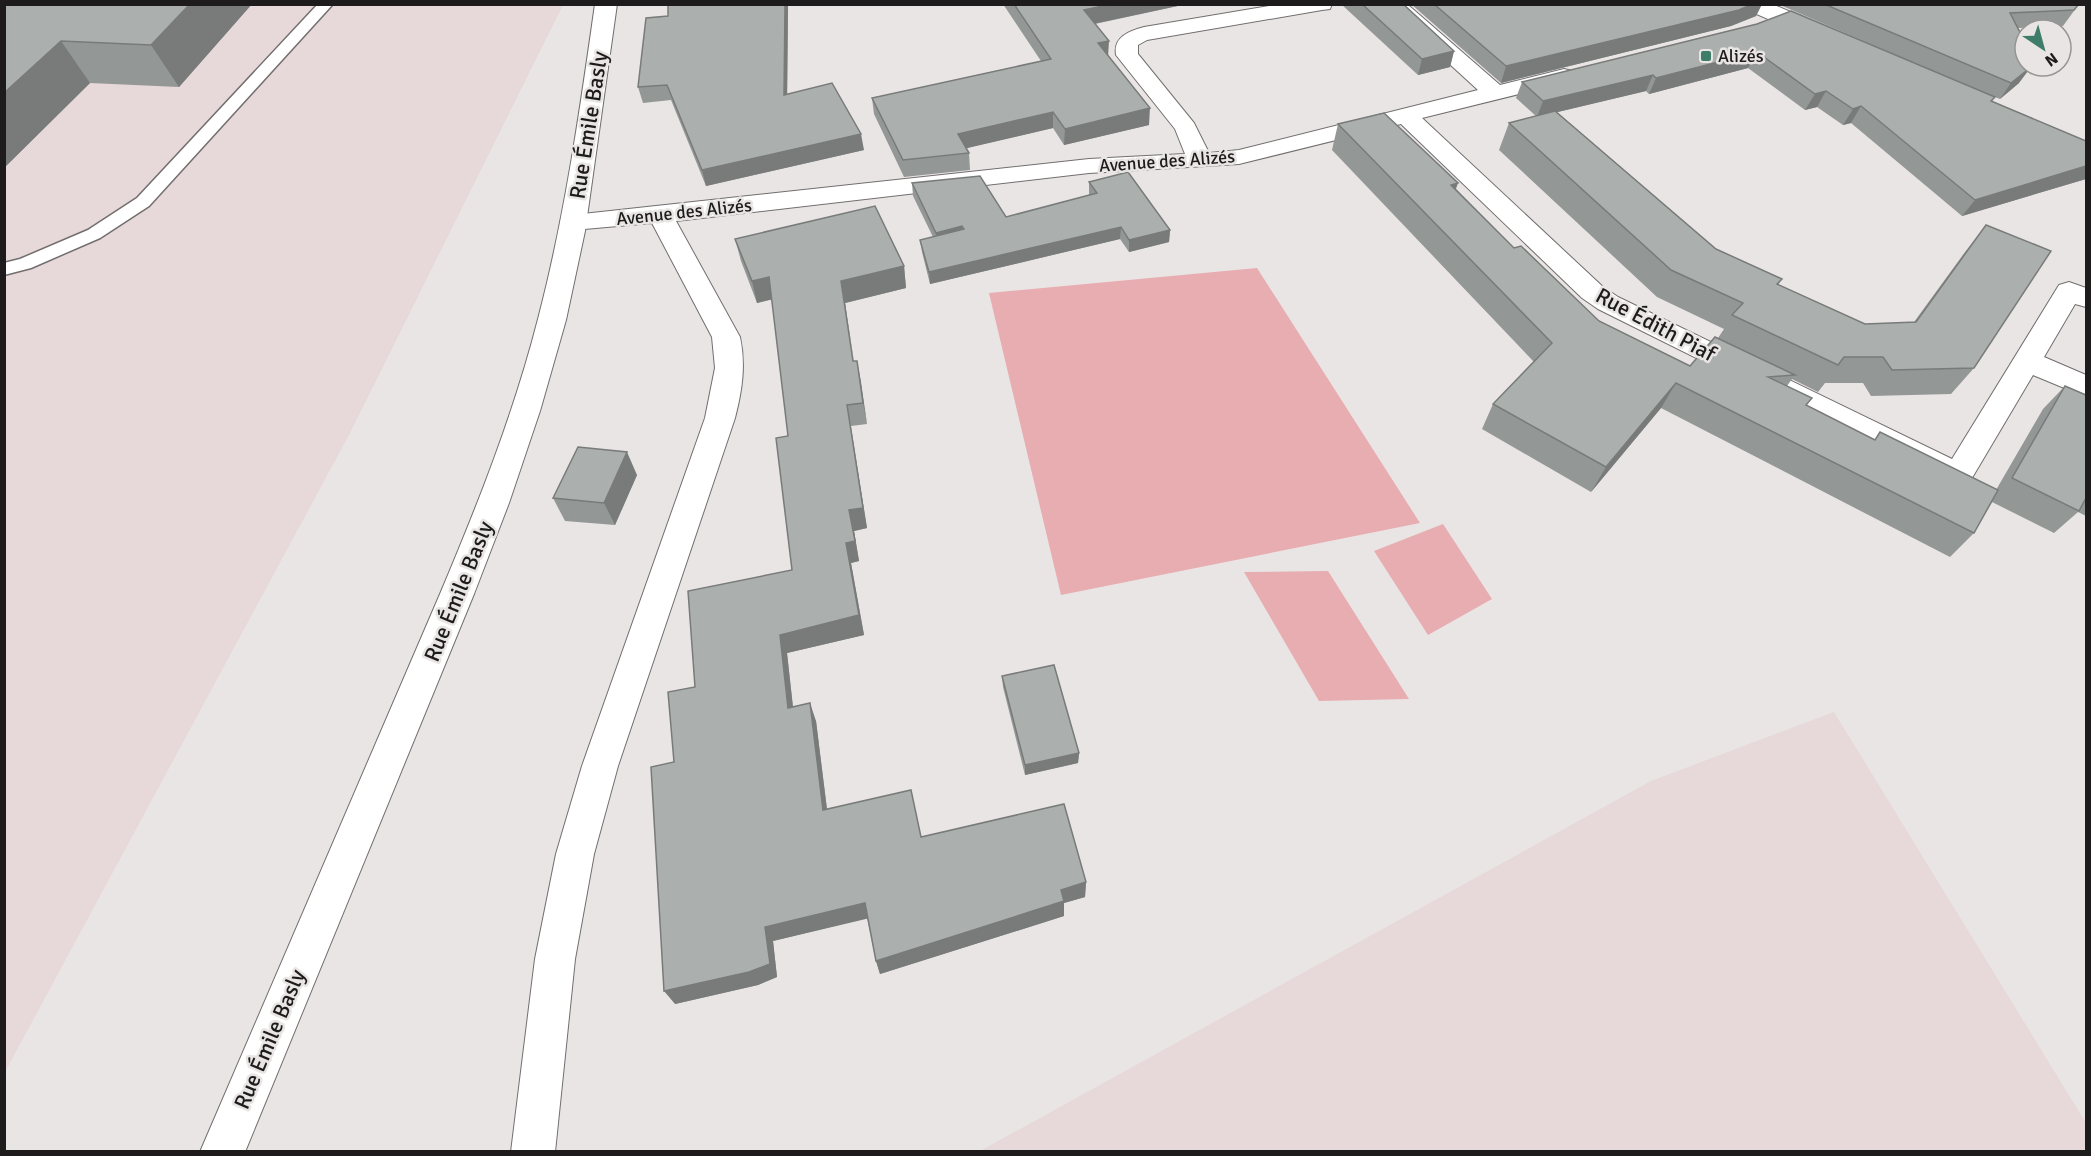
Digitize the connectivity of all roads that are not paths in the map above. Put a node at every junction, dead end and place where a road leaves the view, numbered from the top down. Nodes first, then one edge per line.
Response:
1 (326, 4) edge
2 (606, 4) edge
3 (1322, 4) edge
4 (1394, 4) edge
5 (1753, 4) edge
6 (1782, 17) junction
7 (1754, 29) edge
8 (1836, 40) edge
9 (1583, 72) edge
10 (1495, 93) junction
11 (1405, 115) junction
12 (1200, 161) junction
13 (660, 215) junction
14 (573, 222) junction
15 (4, 269) edge
16 (2086, 298) edge
17 (2027, 361) junction
18 (2086, 387) edge
19 (222, 1152) edge
20 (534, 1152) edge

1 - 15 lane
2 - 14 street, Rue Émile Basly
3 - 12 street
4 - 10 street
5 - 6 street
6 - 7 street
6 - 8 street
9 - 10 street, Avenue des Alizés
10 - 11 street, Avenue des Alizés
11 - 12 street, Avenue des Alizés
11 - 17 street, Rue Édith Piaf
12 - 13 street, Avenue des Alizés
13 - 14 street, Avenue des Alizés
13 - 20 street
14 - 19 street, Rue Émile Basly
16 - 17 street, Rue Édith Piaf
17 - 18 street

